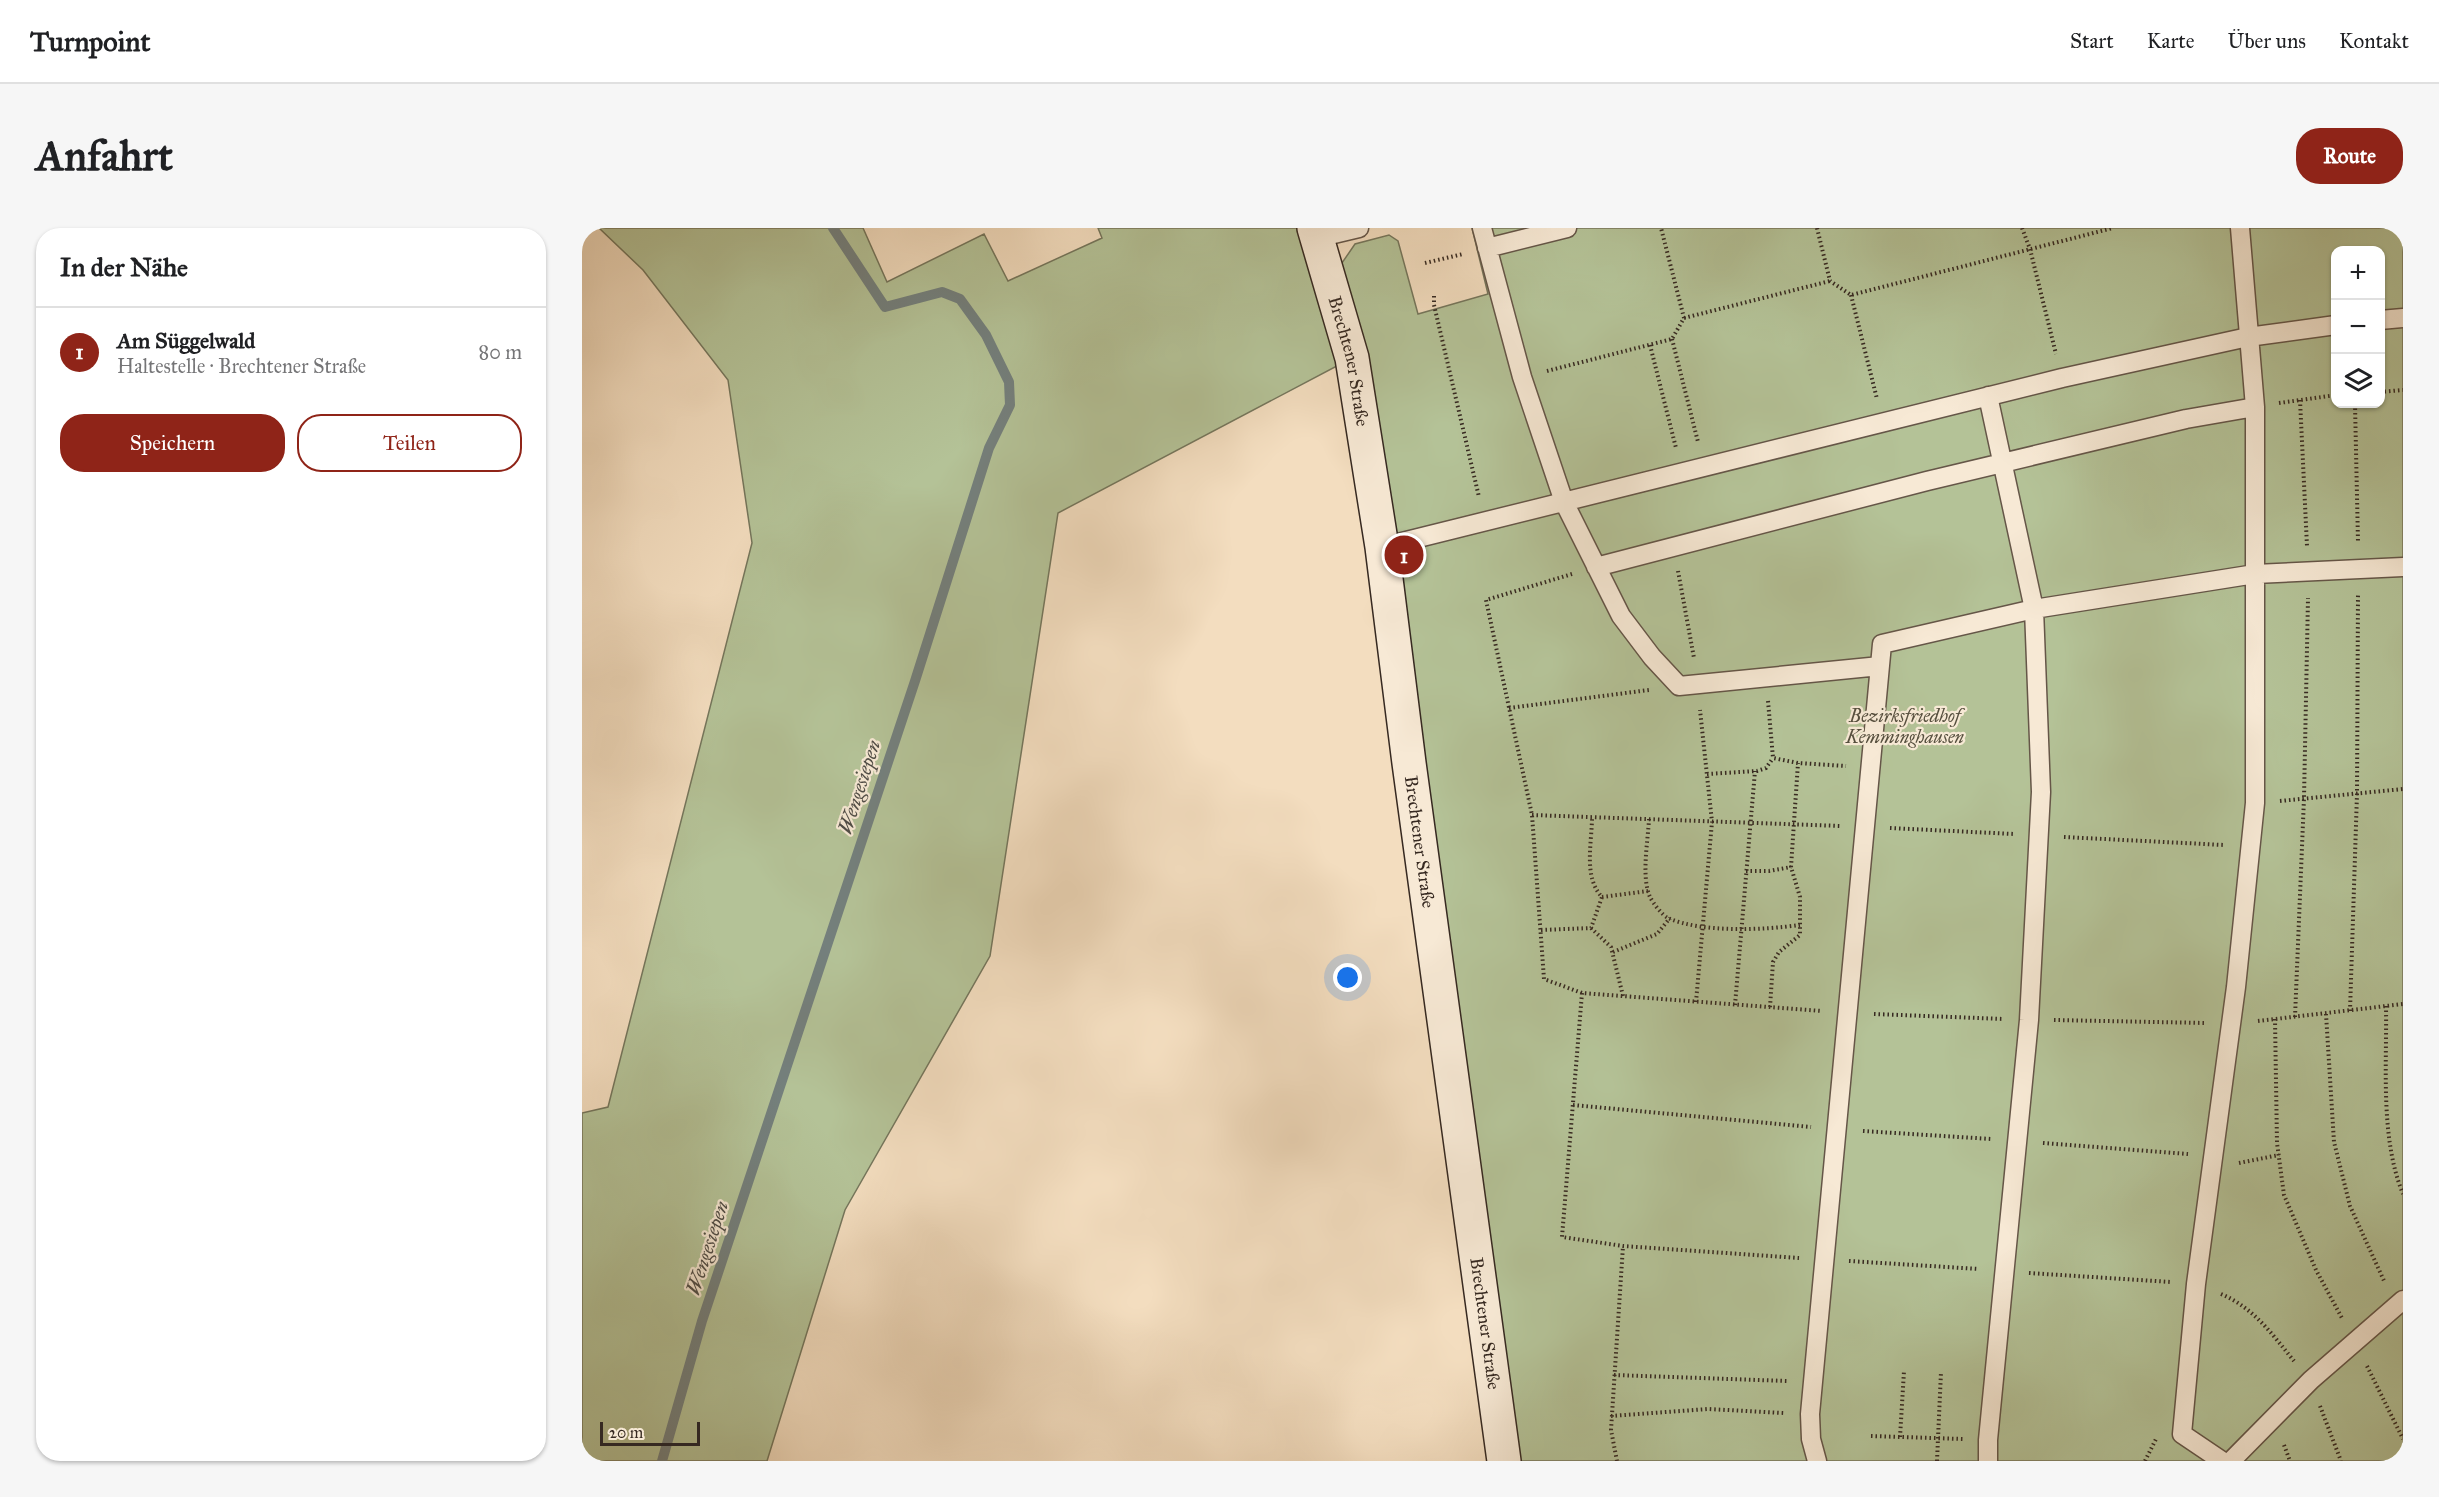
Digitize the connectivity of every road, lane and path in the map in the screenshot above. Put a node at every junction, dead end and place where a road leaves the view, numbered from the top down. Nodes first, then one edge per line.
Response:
1 (1359, 228) edge
2 (1482, 228) edge
3 (1567, 228) edge
4 (1661, 228) edge
5 (1817, 228) edge
6 (2022, 228) edge
7 (2113, 228) edge
8 (2240, 228) edge
9 (1315, 233) edge
10 (1487, 248) junction
11 (2030, 249) junction
12 (1425, 263) dead end
13 (1830, 281) junction
14 (1851, 295) junction
15 (1434, 296) dead end
16 (1684, 318) junction
17 (2403, 318) edge
18 (2385, 320) edge
19 (2331, 326) edge
20 (2248, 337) junction
21 (1672, 339) junction
22 (1650, 345) junction
23 (1522, 377) junction
24 (2062, 378) junction
25 (2403, 390) edge
26 (2385, 392) edge
27 (1988, 396) junction
28 (2331, 396) edge
29 (2301, 400) junction
30 (2255, 407) junction
31 (2355, 408) edge
32 (1883, 422) junction
33 (2003, 463) junction
34 (1705, 467) junction
35 (1683, 472) junction
36 (1564, 502) junction
37 (1484, 521) junction
38 (1382, 546) junction
39 (1673, 546) junction
40 (1596, 567) junction
41 (2403, 567) edge
42 (2358, 569) junction
43 (2308, 571) junction
44 (2255, 573) junction
45 (2034, 609) junction
46 (1693, 651) dead end
47 (1880, 666) junction
48 (1767, 679) junction
49 (1688, 686) junction
50 (1509, 708) junction
51 (1773, 758) junction
52 (1798, 763) junction
53 (1871, 767) junction
54 (1755, 771) junction
55 (1707, 774) junction
56 (2403, 789) edge
57 (2356, 794) junction
58 (2304, 798) junction
59 (2255, 803) junction
60 (1532, 815) junction
61 (1593, 817) junction
62 (1649, 819) junction
63 (1712, 822) junction
64 (1750, 824) junction
65 (1794, 825) junction
66 (1865, 826) junction
67 (1791, 867) junction
68 (1746, 871) junction
69 (1648, 891) junction
70 (1602, 897) junction
71 (1670, 918) junction
72 (1703, 925) junction
73 (1800, 925) junction
74 (1591, 928) junction
75 (1741, 929) junction
76 (1541, 930) junction
77 (1613, 952) junction
78 (1582, 993) junction
79 (1623, 996) junction
80 (1696, 1002) junction
81 (2403, 1004) edge
82 (1735, 1005) junction
83 (2386, 1006) junction
84 (1770, 1007) junction
85 (2350, 1011) junction
86 (1848, 1012) junction
87 (2326, 1014) junction
88 (2295, 1017) junction
89 (2275, 1019) junction
90 (2029, 1020) junction
91 (2231, 1023) junction
92 (1573, 1105) junction
93 (1837, 1129) junction
94 (2016, 1141) junction
95 (2279, 1155) junction
96 (2212, 1156) junction
97 (2241, 1163) dead end
98 (2403, 1194) edge
99 (1623, 1246) junction
100 (1824, 1260) junction
101 (2005, 1271) junction
102 (2196, 1284) junction
103 (2399, 1304) edge
104 (2354, 1341) junction
105 (1904, 1371) dead end
106 (1941, 1372) dead end
107 (1614, 1375) junction
108 (2311, 1380) junction
109 (1813, 1382) junction
110 (1810, 1414) junction
111 (1611, 1416) junction
112 (1871, 1436) dead end
113 (1900, 1437) junction
114 (1938, 1439) junction
115 (2403, 1439) edge
116 (1988, 1440) junction
117 (1504, 1461) edge
118 (1617, 1461) edge
119 (1817, 1461) edge
120 (1937, 1461) edge
121 (1988, 1461) edge
122 (2222, 1461) edge
123 (2231, 1461) edge
124 (2341, 1461) edge

1 - 9 lane
2 - 10 lane
3 - 10 lane
4 - 16 path
5 - 13 path
6 - 11 path
7 - 11 path
8 - 20 lane
9 - 38 street, Brechtener Straße
10 - 12 path
10 - 23 lane
11 - 14 path
11 - 24 path
13 - 14 path
13 - 16 path
14 - 32 path
15 - 37 path
16 - 21 path
17 - 18 lane
19 - 20 lane
20 - 24 lane
20 - 30 lane
21 - 22 path
21 - 34 path
22 - 23 path
22 - 35 path
23 - 36 lane
24 - 27 lane
25 - 26 path
27 - 32 lane
27 - 33 lane
28 - 29 path
29 - 30 path
29 - 43 path
30 - 33 lane
30 - 44 lane
31 - 42 path
32 - 34 lane
33 - 39 lane
33 - 45 lane
34 - 35 lane
35 - 36 lane
36 - 37 lane
36 - 40 lane
37 - 38 lane
38 - 117 street, Brechtener Straße
39 - 40 lane
39 - 46 path
40 - 49 lane
40 - 50 path
41 - 42 lane
42 - 43 lane
42 - 57 path
43 - 44 lane
43 - 58 path
44 - 45 lane
44 - 59 lane
45 - 47 lane
45 - 90 lane
47 - 48 lane
47 - 53 lane
48 - 49 lane
48 - 51 path
49 - 50 path
49 - 55 path
50 - 60 path
51 - 52 path
51 - 54 path
52 - 53 path
52 - 65 path
53 - 66 lane
54 - 55 path
54 - 64 path
55 - 63 path
56 - 57 path
57 - 58 path
57 - 85 path
58 - 59 path
58 - 88 path
59 - 91 lane
60 - 61 path
60 - 76 path
61 - 62 path
61 - 70 path
62 - 63 path
62 - 69 path
63 - 64 path
63 - 72 path
64 - 65 path
64 - 68 path
65 - 66 path
65 - 67 path
66 - 86 lane
67 - 68 path
67 - 73 path
68 - 75 path
69 - 70 path
69 - 71 path
70 - 74 path
71 - 72 path
71 - 77 path
72 - 75 path
72 - 80 path
73 - 75 path
73 - 84 path
74 - 76 path
74 - 77 path
75 - 82 path
76 - 78 path
77 - 79 path
78 - 79 path
78 - 92 path
79 - 80 path
80 - 82 path
81 - 83 path
82 - 84 path
83 - 85 path
83 - 98 path
84 - 86 path
85 - 87 path
86 - 90 path
86 - 93 lane
87 - 88 path
87 - 103 path
88 - 89 path
89 - 91 path
89 - 95 path
90 - 91 path
90 - 94 lane
91 - 96 lane
92 - 93 path
92 - 99 path
93 - 94 path
93 - 100 lane
94 - 96 path
94 - 101 lane
95 - 97 path
95 - 104 path
96 - 102 lane
99 - 100 path
99 - 107 path
100 - 101 path
100 - 109 lane
101 - 102 path
101 - 116 lane
102 - 108 path
102 - 122 lane
103 - 104 lane
104 - 108 lane
104 - 115 path
105 - 113 path
106 - 114 path
107 - 109 path
107 - 111 path
108 - 123 lane
108 - 124 path
109 - 110 lane
110 - 111 path
110 - 119 lane
111 - 118 path
112 - 113 path
113 - 114 path
114 - 116 path
114 - 120 path
116 - 121 lane

